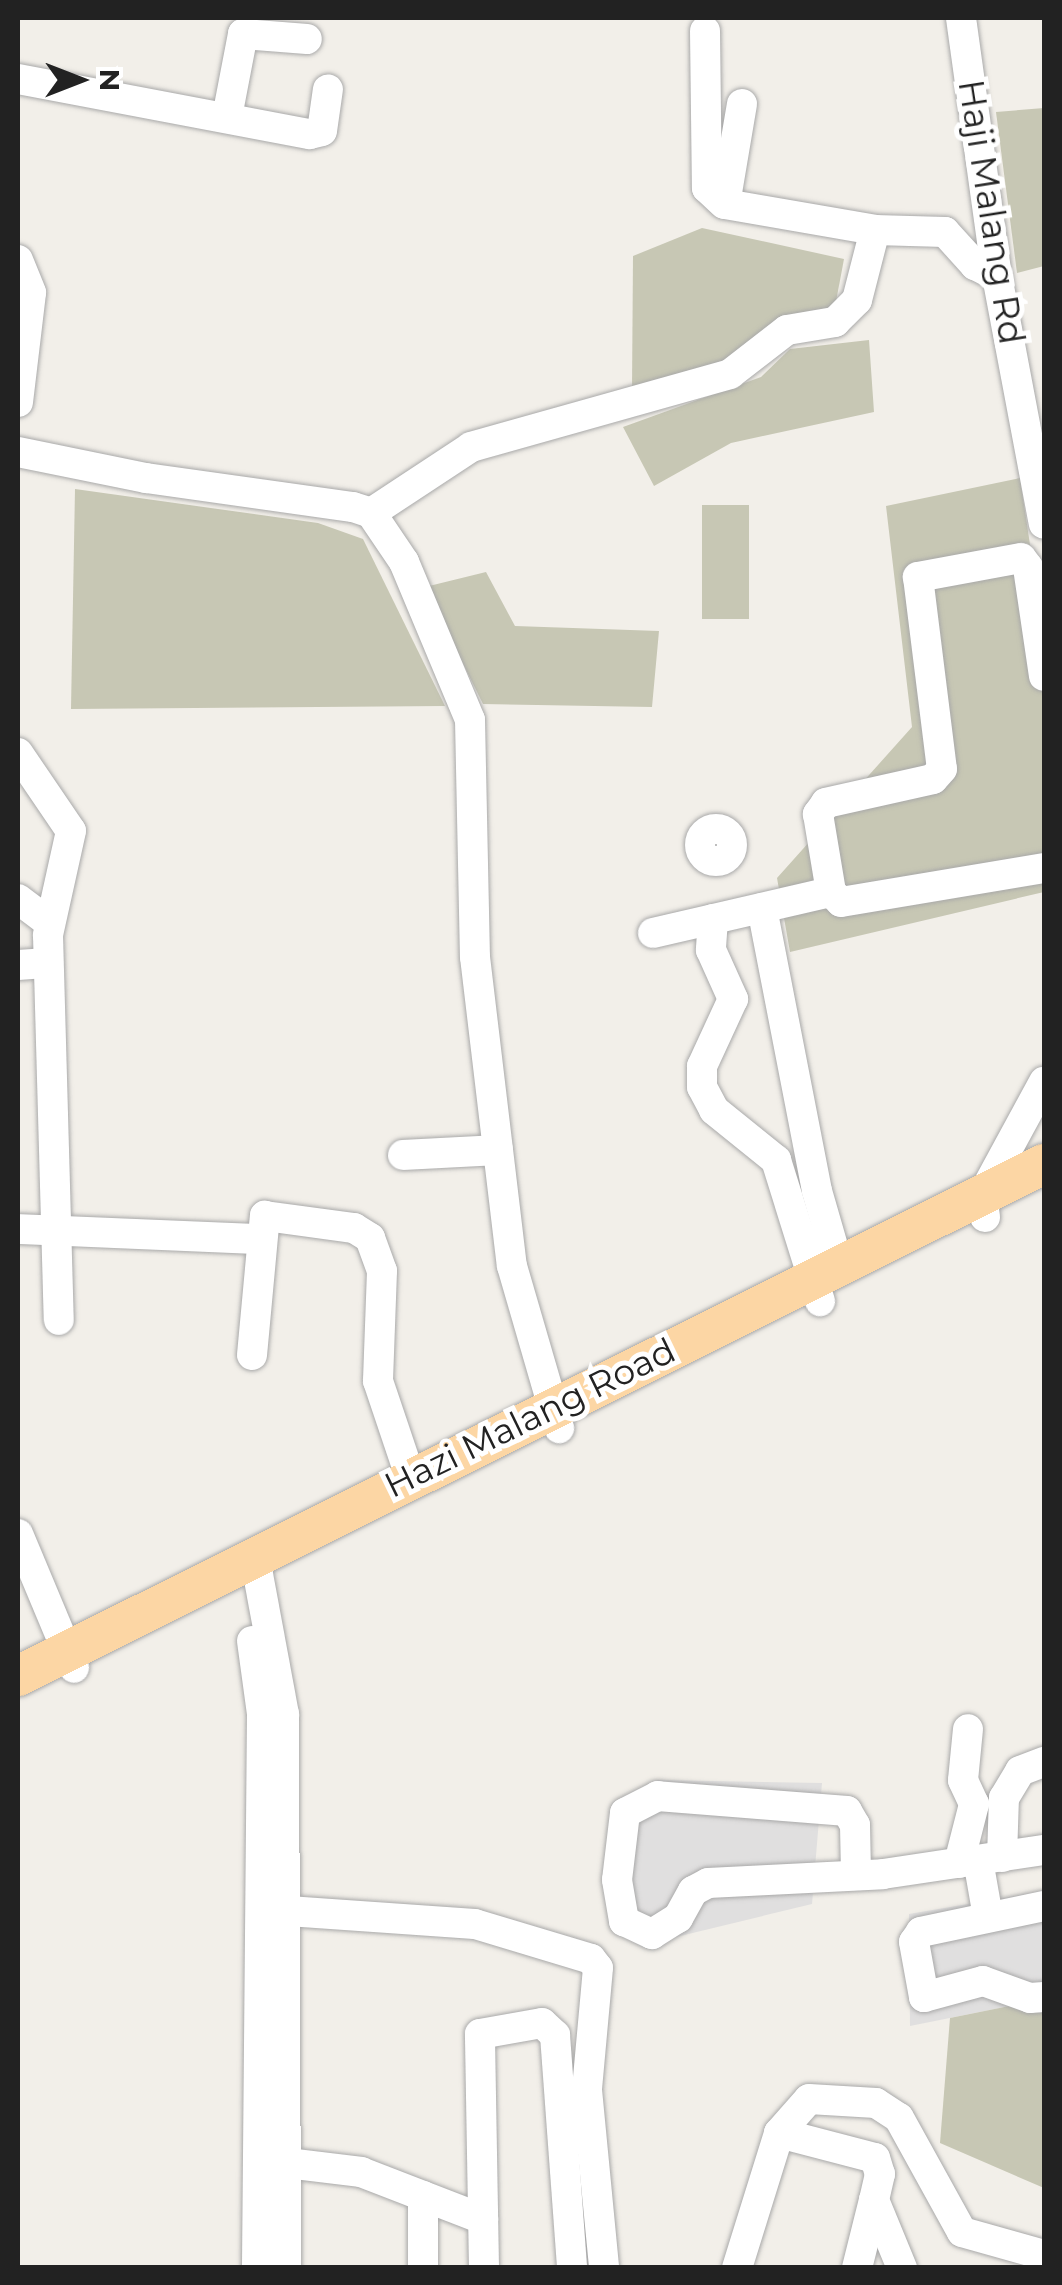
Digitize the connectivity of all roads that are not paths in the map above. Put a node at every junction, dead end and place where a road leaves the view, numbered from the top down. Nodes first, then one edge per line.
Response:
1 (961, 18) edge
2 (705, 32) dead end
3 (307, 38) dead end
4 (18, 80) edge
5 (328, 88) dead end
6 (742, 104) dead end
7 (227, 117) junction
8 (725, 204) junction
9 (875, 230) junction
10 (18, 260) edge
11 (996, 276) junction
12 (18, 402) edge
13 (18, 452) edge
14 (371, 513) junction
15 (1044, 524) edge
16 (1044, 676) edge
17 (18, 753) edge
18 (29, 786) edge
19 (720, 860) dead end
20 (1044, 868) edge
21 (831, 892) junction
22 (18, 899) edge
23 (762, 908) junction
24 (722, 917) junction
25 (49, 922) junction
26 (653, 932) dead end
27 (33, 964) edge
28 (32, 1060) edge
29 (1044, 1082) edge
30 (498, 1150) junction
31 (403, 1155) dead end
32 (1015, 1192) edge
33 (60, 1229) junction
34 (18, 1230) edge
35 (258, 1239) junction
36 (824, 1283) junction
37 (59, 1320) dead end
38 (252, 1356) dead end
39 (555, 1418) junction
40 (410, 1476) junction
41 (21, 1552) edge
42 (250, 1571) junction
43 (71, 1660) junction
44 (18, 1676) edge
45 (18, 1697) edge
46 (968, 1729) dead end
47 (1044, 1762) edge
48 (1044, 1850) edge
49 (980, 1860) junction
50 (856, 1873) junction
51 (1044, 1906) edge
52 (288, 1911) junction
53 (988, 1917) junction
54 (1044, 1997) edge
55 (779, 2133) junction
56 (287, 2164) junction
57 (423, 2196) junction
58 (874, 2200) junction
59 (483, 2219) junction
60 (1044, 2255) edge
61 (256, 2268) edge
62 (286, 2268) edge
63 (423, 2268) edge
64 (484, 2268) edge
65 (572, 2268) edge
66 (604, 2268) edge
67 (737, 2268) edge
68 (857, 2268) edge
69 (902, 2268) edge

1 - 11 street, Haji Malang Rd
2 - 8 street
3 - 7 street
4 - 7 street
5 - 7 street
6 - 8 street
8 - 9 street
9 - 11 street
9 - 14 street
10 - 12 street
11 - 15 street, Haji Malang Rd
13 - 14 street
14 - 30 street
16 - 21 street
17 - 18 street
18 - 25 street
19 - 24 street
20 - 21 street
21 - 23 street
22 - 25 street
23 - 24 street
23 - 36 street
24 - 26 street
24 - 36 street
25 - 27 street
27 - 28 street
28 - 33 street
29 - 32 street
30 - 31 street
30 - 39 street
32 - 36 main road, Hazi Malang Road
33 - 34 street
33 - 35 street
33 - 37 street
35 - 38 street
35 - 40 street
36 - 39 main road, Hazi Malang Road
39 - 40 main road, Hazi Malang Road
39 - 42 main road, Hazi Malang Road
40 - 42 main road, Hazi Malang Road
41 - 43 street
42 - 43 main road, Hazi Malang Road
42 - 52 street
42 - 61 street
43 - 44 main road, Hazi Malang Road
43 - 45 main road, Hazi Malang Road
46 - 49 street
47 - 49 street
48 - 49 street
49 - 50 street
49 - 53 street
50 - 50 street
51 - 53 street
52 - 56 street
52 - 66 street
53 - 54 street
55 - 58 street
55 - 60 street
55 - 67 street
56 - 57 street
56 - 62 street
57 - 59 street
57 - 63 street
58 - 68 street
58 - 69 street
59 - 64 street
59 - 65 street

